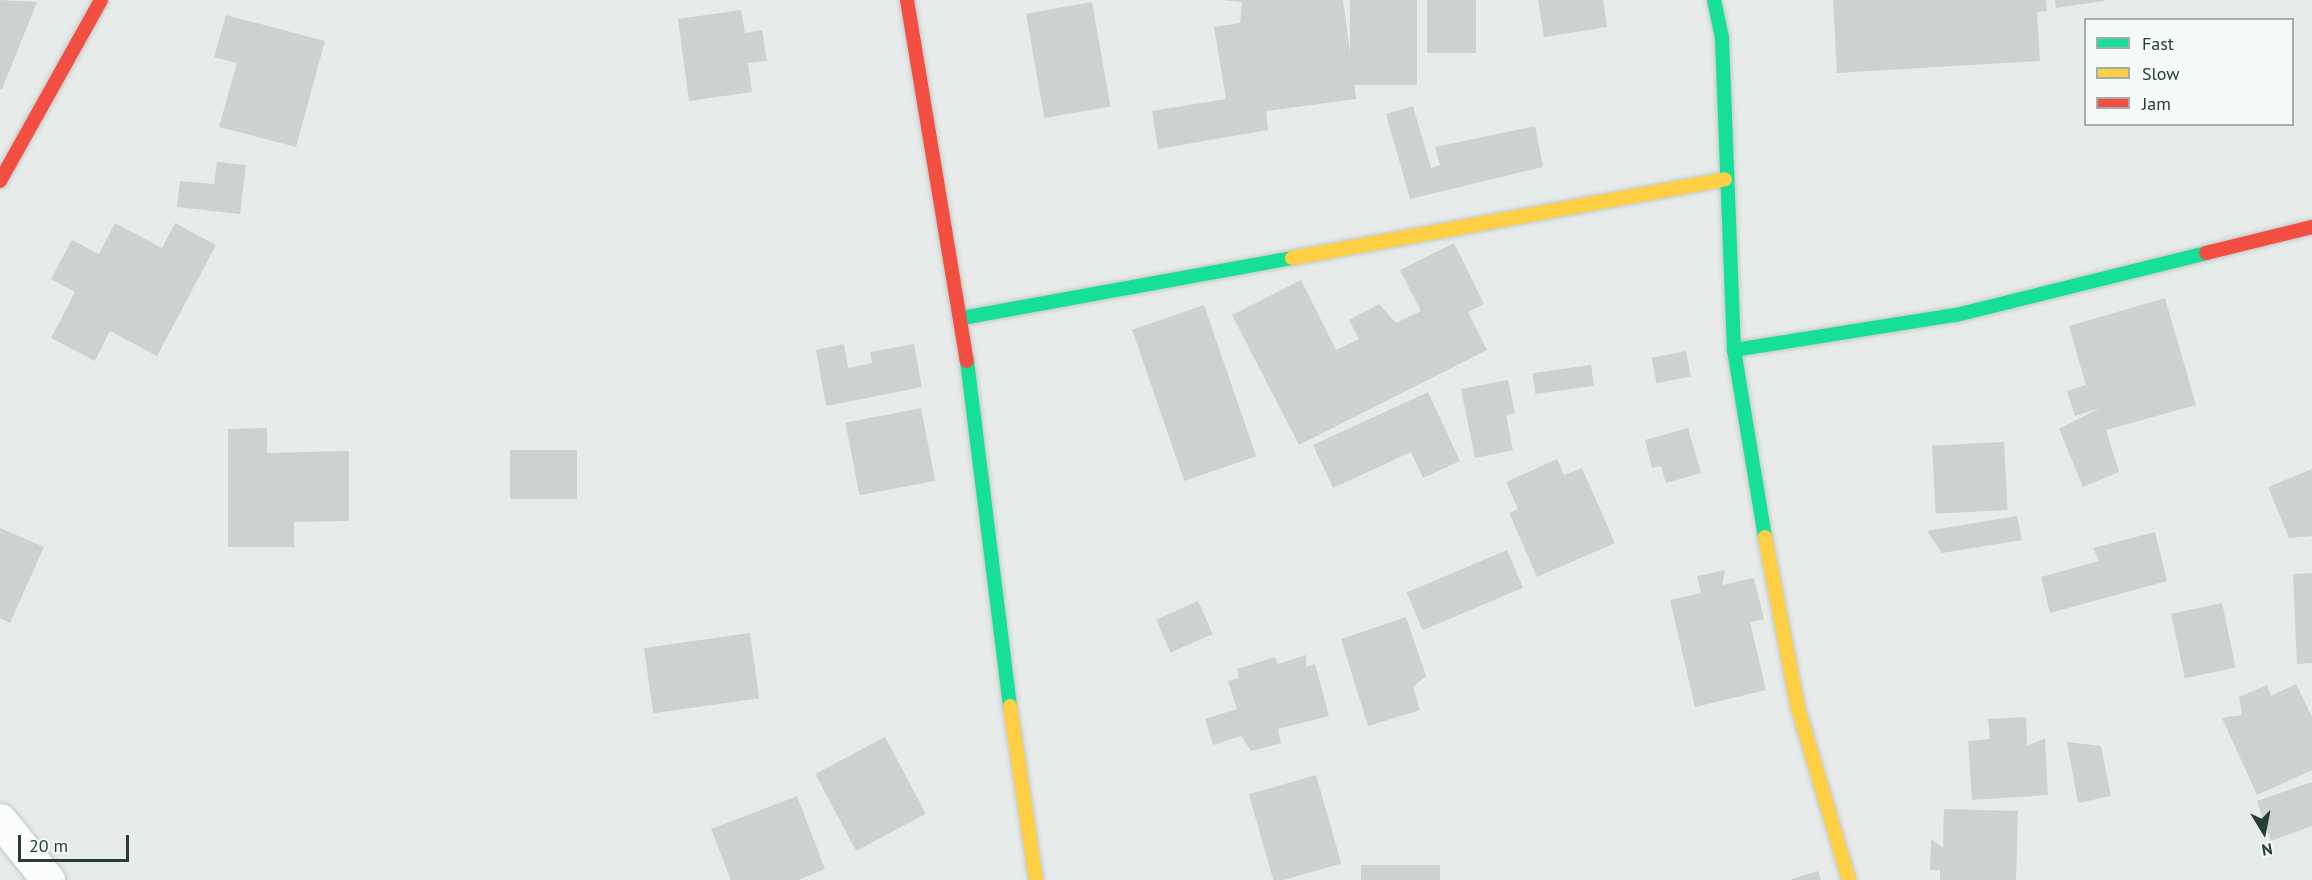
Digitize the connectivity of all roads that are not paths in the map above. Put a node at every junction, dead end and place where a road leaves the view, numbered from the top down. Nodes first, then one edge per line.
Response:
1 (100, 0) edge
2 (907, 0) edge
3 (1714, 0) edge
4 (1725, 179) junction
5 (0, 181) edge
6 (2312, 227) edge
7 (962, 318) junction
8 (1734, 351) junction
9 (0, 820) edge
10 (48, 880) edge
11 (1036, 880) edge
12 (1849, 880) edge

1 - 5 street
2 - 7 street
3 - 4 street
4 - 7 street
4 - 8 street
6 - 8 street
7 - 11 street
8 - 12 street
9 - 10 street

